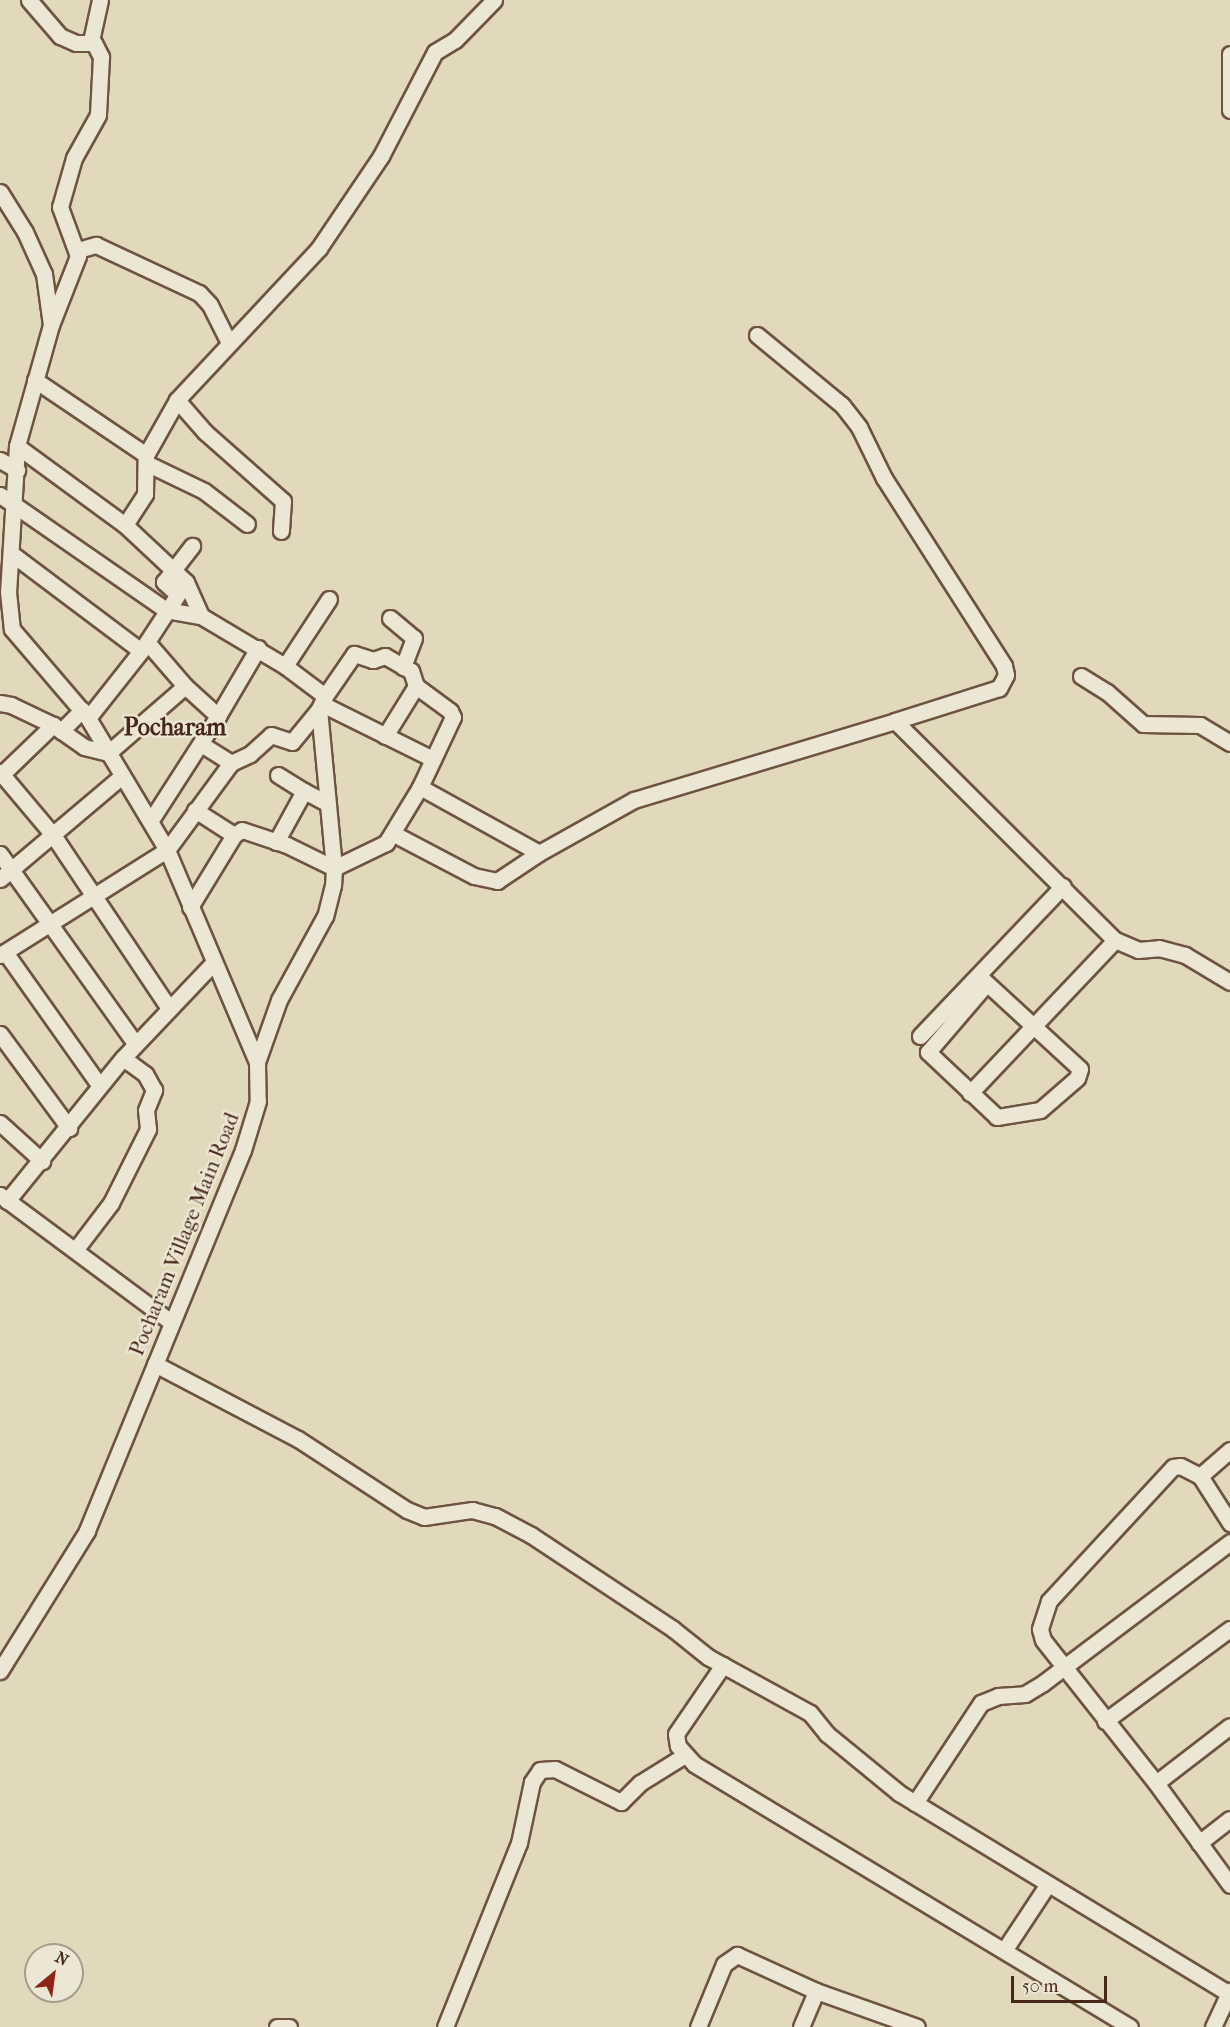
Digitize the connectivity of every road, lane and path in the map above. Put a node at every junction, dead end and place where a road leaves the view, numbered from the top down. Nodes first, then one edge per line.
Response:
1 (29, 0) edge
2 (100, 0) edge
3 (494, 0) edge
4 (91, 41) junction
5 (1230, 54) edge
6 (1230, 110) edge
7 (0, 192) edge
8 (78, 250) junction
9 (51, 325) junction
10 (757, 335) dead end
11 (228, 341) junction
12 (35, 380) junction
13 (177, 399) junction
14 (17, 446) junction
15 (146, 459) junction
16 (0, 460) edge
17 (17, 470) junction
18 (6, 499) edge
19 (248, 524) dead end
20 (125, 525) junction
21 (281, 531) dead end
22 (192, 546) dead end
23 (12, 554) junction
24 (173, 568) junction
25 (181, 588) junction
26 (329, 599) dead end
27 (165, 610) junction
28 (201, 616) junction
29 (390, 618) dead end
30 (6, 625) edge
31 (144, 647) junction
32 (258, 648) junction
33 (285, 666) junction
34 (403, 667) junction
35 (1081, 676) dead end
36 (184, 686) junction
37 (416, 686) junction
38 (0, 703) edge
39 (322, 703) junction
40 (85, 714) junction
41 (218, 716) junction
42 (895, 722) junction
43 (57, 728) junction
44 (385, 736) junction
45 (1230, 743) edge
46 (201, 744) junction
47 (108, 753) junction
48 (433, 759) junction
49 (231, 763) junction
50 (1, 774) edge
51 (278, 775) dead end
52 (122, 776) junction
53 (420, 787) junction
54 (304, 791) junction
55 (328, 804) junction
56 (195, 810) junction
57 (151, 820) junction
58 (394, 834) junction
59 (53, 835) junction
60 (234, 836) junction
61 (276, 842) junction
62 (167, 850) junction
63 (539, 853) junction
64 (0, 854) edge
65 (334, 868) junction
66 (6, 874) edge
67 (1063, 886) junction
68 (94, 895) junction
69 (190, 908) junction
70 (50, 923) junction
71 (1115, 940) junction
72 (2, 953) edge
73 (213, 963) junction
74 (982, 980) junction
75 (1230, 982) edge
76 (168, 1007) junction
77 (1034, 1026) junction
78 (0, 1034) edge
79 (920, 1036) dead end
80 (135, 1043) junction
81 (123, 1058) junction
82 (257, 1062) junction
83 (99, 1085) junction
84 (970, 1093) junction
85 (0, 1123) edge
86 (69, 1128) junction
87 (42, 1161) junction
88 (4, 1198) edge
89 (76, 1250) junction
90 (171, 1322) junction
91 (155, 1364) junction
92 (1230, 1450) edge
93 (1200, 1476) junction
94 (1230, 1522) edge
95 (1230, 1542) edge
96 (1230, 1629) edge
97 (723, 1665) junction
98 (1065, 1668) junction
99 (0, 1671) edge
100 (1105, 1721) junction
101 (1230, 1726) edge
102 (685, 1755) junction
103 (1156, 1783) junction
104 (915, 1803) junction
105 (1230, 1819) edge
106 (1199, 1843) junction
107 (1048, 1884) junction
108 (1230, 1886) edge
109 (1005, 1949) junction
110 (816, 1990) junction
111 (1229, 1992) edge
112 (909, 2025) edge
113 (277, 2027) edge
114 (289, 2027) edge
115 (445, 2027) edge
116 (698, 2027) edge
117 (801, 2027) edge
118 (1130, 2027) edge
119 (1213, 2027) edge

1 - 4 street
2 - 4 street
3 - 11 street
4 - 8 street
5 - 6 street
7 - 9 street, Pocharam Village Main Road
8 - 9 street
8 - 11 street
9 - 12 street, Pocharam Village Main Road
10 - 42 street
11 - 13 street
12 - 14 street, Pocharam Village Main Road
12 - 15 street
13 - 15 street
13 - 21 street
14 - 17 street, Pocharam Village Main Road
14 - 20 street
15 - 19 street
15 - 20 street
16 - 17 street
17 - 18 street, Pocharam Village Main Road
18 - 23 street, Pocharam Village Main Road
18 - 27 street
20 - 24 street
22 - 24 street
23 - 30 street, Pocharam Village Main Road
23 - 31 street
24 - 25 street
25 - 27 street
25 - 28 street
26 - 33 street
27 - 28 street
27 - 31 street
28 - 32 street
29 - 34 street
30 - 40 street, Pocharam Village Main Road
31 - 36 street
31 - 40 street
32 - 33 street
32 - 41 street
33 - 39 street
34 - 37 street
34 - 39 street
35 - 45 street
36 - 41 street
36 - 47 street
37 - 44 street
37 - 48 street
38 - 43 street
39 - 44 street
39 - 49 street
39 - 55 street
40 - 43 street
40 - 47 street, Pocharam Village Main Road
41 - 46 street
42 - 63 street
42 - 67 street
43 - 47 street
43 - 50 street
44 - 48 street
46 - 49 street
46 - 57 street
47 - 52 street, Pocharam Village Main Road
48 - 53 street
49 - 56 street
50 - 59 street
51 - 54 street
52 - 57 street, Pocharam Village Main Road
52 - 59 street
53 - 58 street
53 - 63 street
54 - 55 street
54 - 61 street
55 - 65 street
56 - 60 street
56 - 62 street
57 - 62 street, Pocharam Village Main Road
58 - 63 street
58 - 65 street
59 - 66 street
59 - 68 street
60 - 61 street
60 - 69 street
61 - 65 street
62 - 68 street
62 - 69 street, Pocharam Village Main Road
64 - 66 street
65 - 82 street
66 - 70 street
67 - 71 street
67 - 74 street
68 - 70 street
68 - 76 street
69 - 73 street, Pocharam Village Main Road
70 - 72 street
70 - 80 street
71 - 75 street
71 - 77 street
72 - 83 street
73 - 76 street
73 - 82 street, Pocharam Village Main Road
74 - 77 street
74 - 79 street
74 - 84 street
76 - 80 street
77 - 84 street
77 - 84 street
78 - 86 street
80 - 81 street
81 - 83 street
81 - 89 street
82 - 90 street, Pocharam Village Main Road
83 - 86 street
85 - 87 street
86 - 87 street
87 - 88 street
88 - 89 street
89 - 90 street
90 - 91 street, Pocharam Village Main Road
91 - 97 street
91 - 99 street, Pocharam Village Main Road
92 - 93 street
93 - 94 street
93 - 98 street
95 - 98 street
96 - 100 street
97 - 102 street
97 - 104 street
98 - 100 street
98 - 104 street
100 - 103 street
101 - 103 street
102 - 109 street
102 - 115 street
103 - 106 street
104 - 107 street
105 - 106 street
106 - 108 street
107 - 109 street
107 - 111 street
109 - 118 street
110 - 112 street
110 - 116 street
110 - 117 street
111 - 119 street
113 - 114 street

